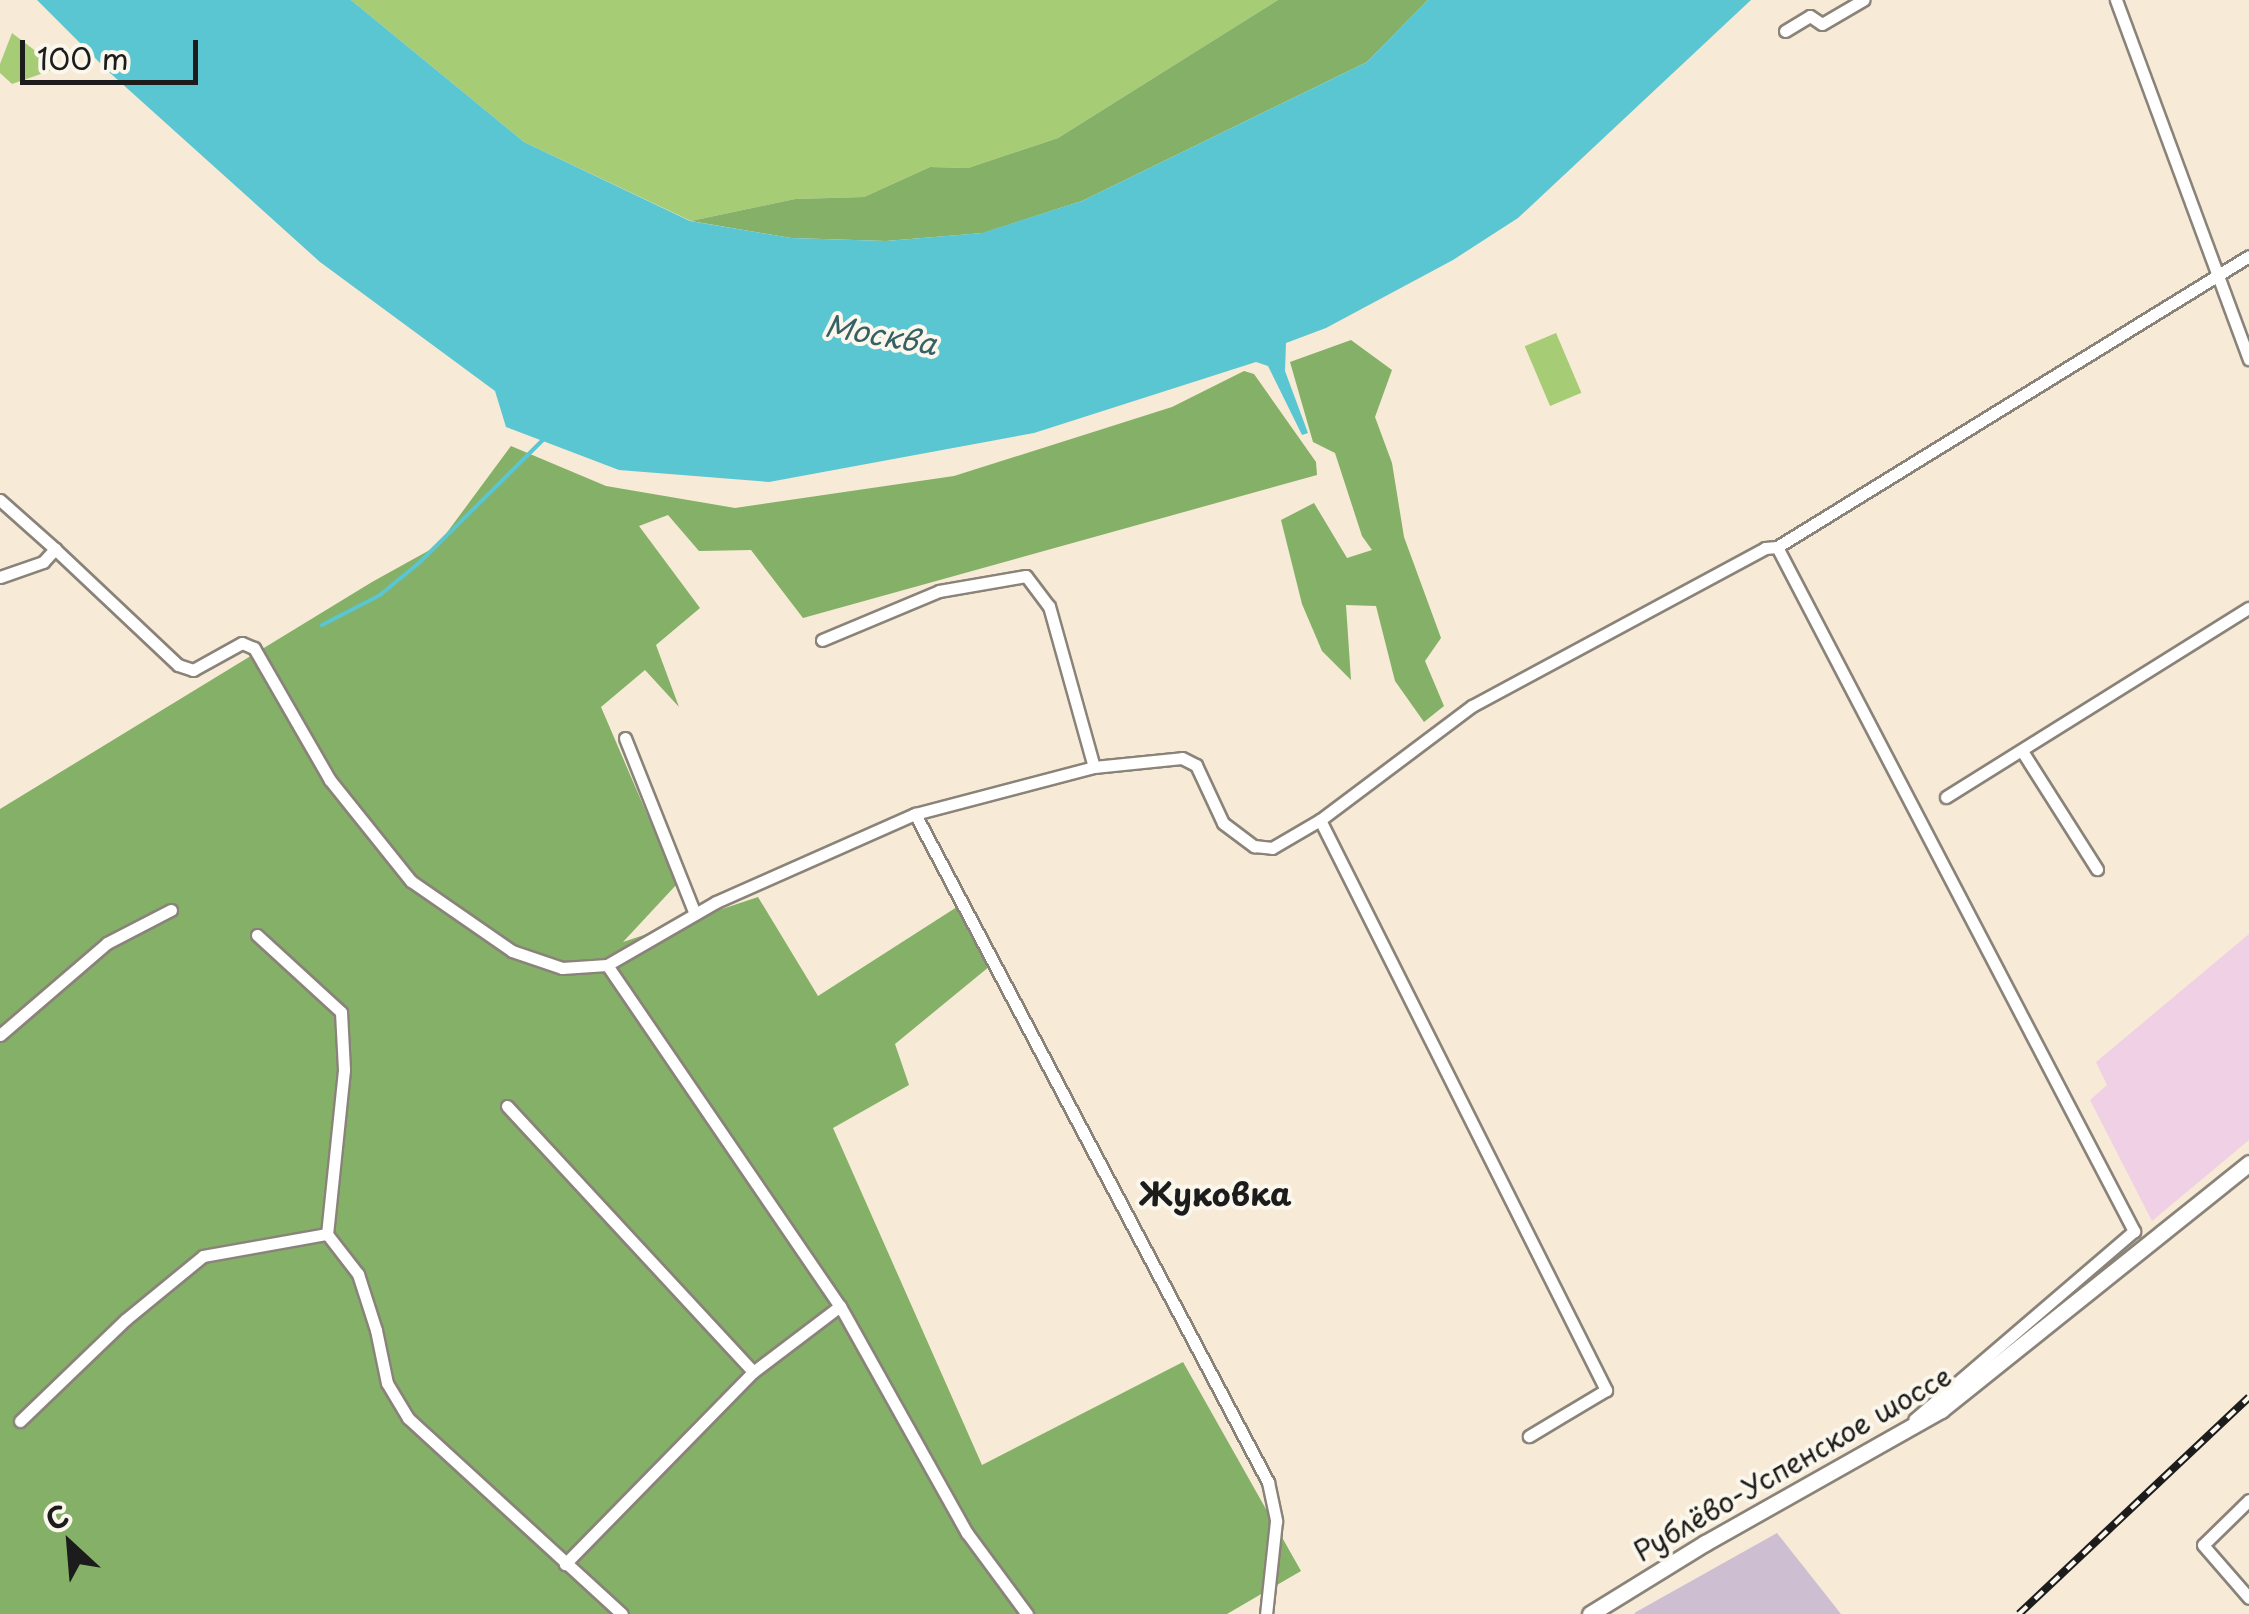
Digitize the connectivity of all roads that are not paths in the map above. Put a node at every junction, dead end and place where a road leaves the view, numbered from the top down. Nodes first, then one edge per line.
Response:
1 (1863, 0) edge
2 (2116, 0) edge
3 (1784, 31) dead end
4 (2249, 256) edge
5 (2218, 276) junction
6 (2249, 359) edge
7 (0, 500) edge
8 (1777, 547) junction
9 (55, 549) junction
10 (0, 576) edge
11 (2249, 608) edge
12 (822, 640) dead end
13 (625, 738) dead end
14 (2022, 751) junction
15 (1094, 768) junction
16 (1946, 797) dead end
17 (914, 814) junction
18 (1320, 820) junction
19 (2097, 869) dead end
20 (171, 910) dead end
21 (695, 914) junction
22 (257, 935) dead end
23 (607, 965) junction
24 (0, 1035) edge
25 (507, 1106) dead end
26 (2249, 1163) edge
27 (327, 1234) junction
28 (840, 1306) junction
29 (753, 1372) junction
30 (20, 1421) dead end
31 (1529, 1436) dead end
32 (1880, 1447) junction
33 (2249, 1500) edge
34 (565, 1564) junction
35 (2249, 1598) edge
36 (622, 1614) edge
37 (1027, 1614) edge
38 (1266, 1614) edge
39 (1590, 1614) edge

1 - 3 street
2 - 5 street
4 - 5 street
5 - 6 street
5 - 8 street
7 - 9 street
8 - 18 street
8 - 32 street
9 - 10 street
9 - 23 street
11 - 14 street
12 - 15 street
13 - 21 street
14 - 16 street
14 - 19 street
15 - 17 street
15 - 18 street
17 - 21 street
17 - 38 street
18 - 31 street
20 - 24 street
21 - 23 street
22 - 27 street
23 - 28 street
25 - 29 street
26 - 32 main road, Рублёво-Успенское шоссе
27 - 30 street
27 - 34 street
28 - 29 street
28 - 37 street
29 - 34 street
32 - 39 main road, Рублёво-Успенское шоссе
33 - 35 street
34 - 36 street

